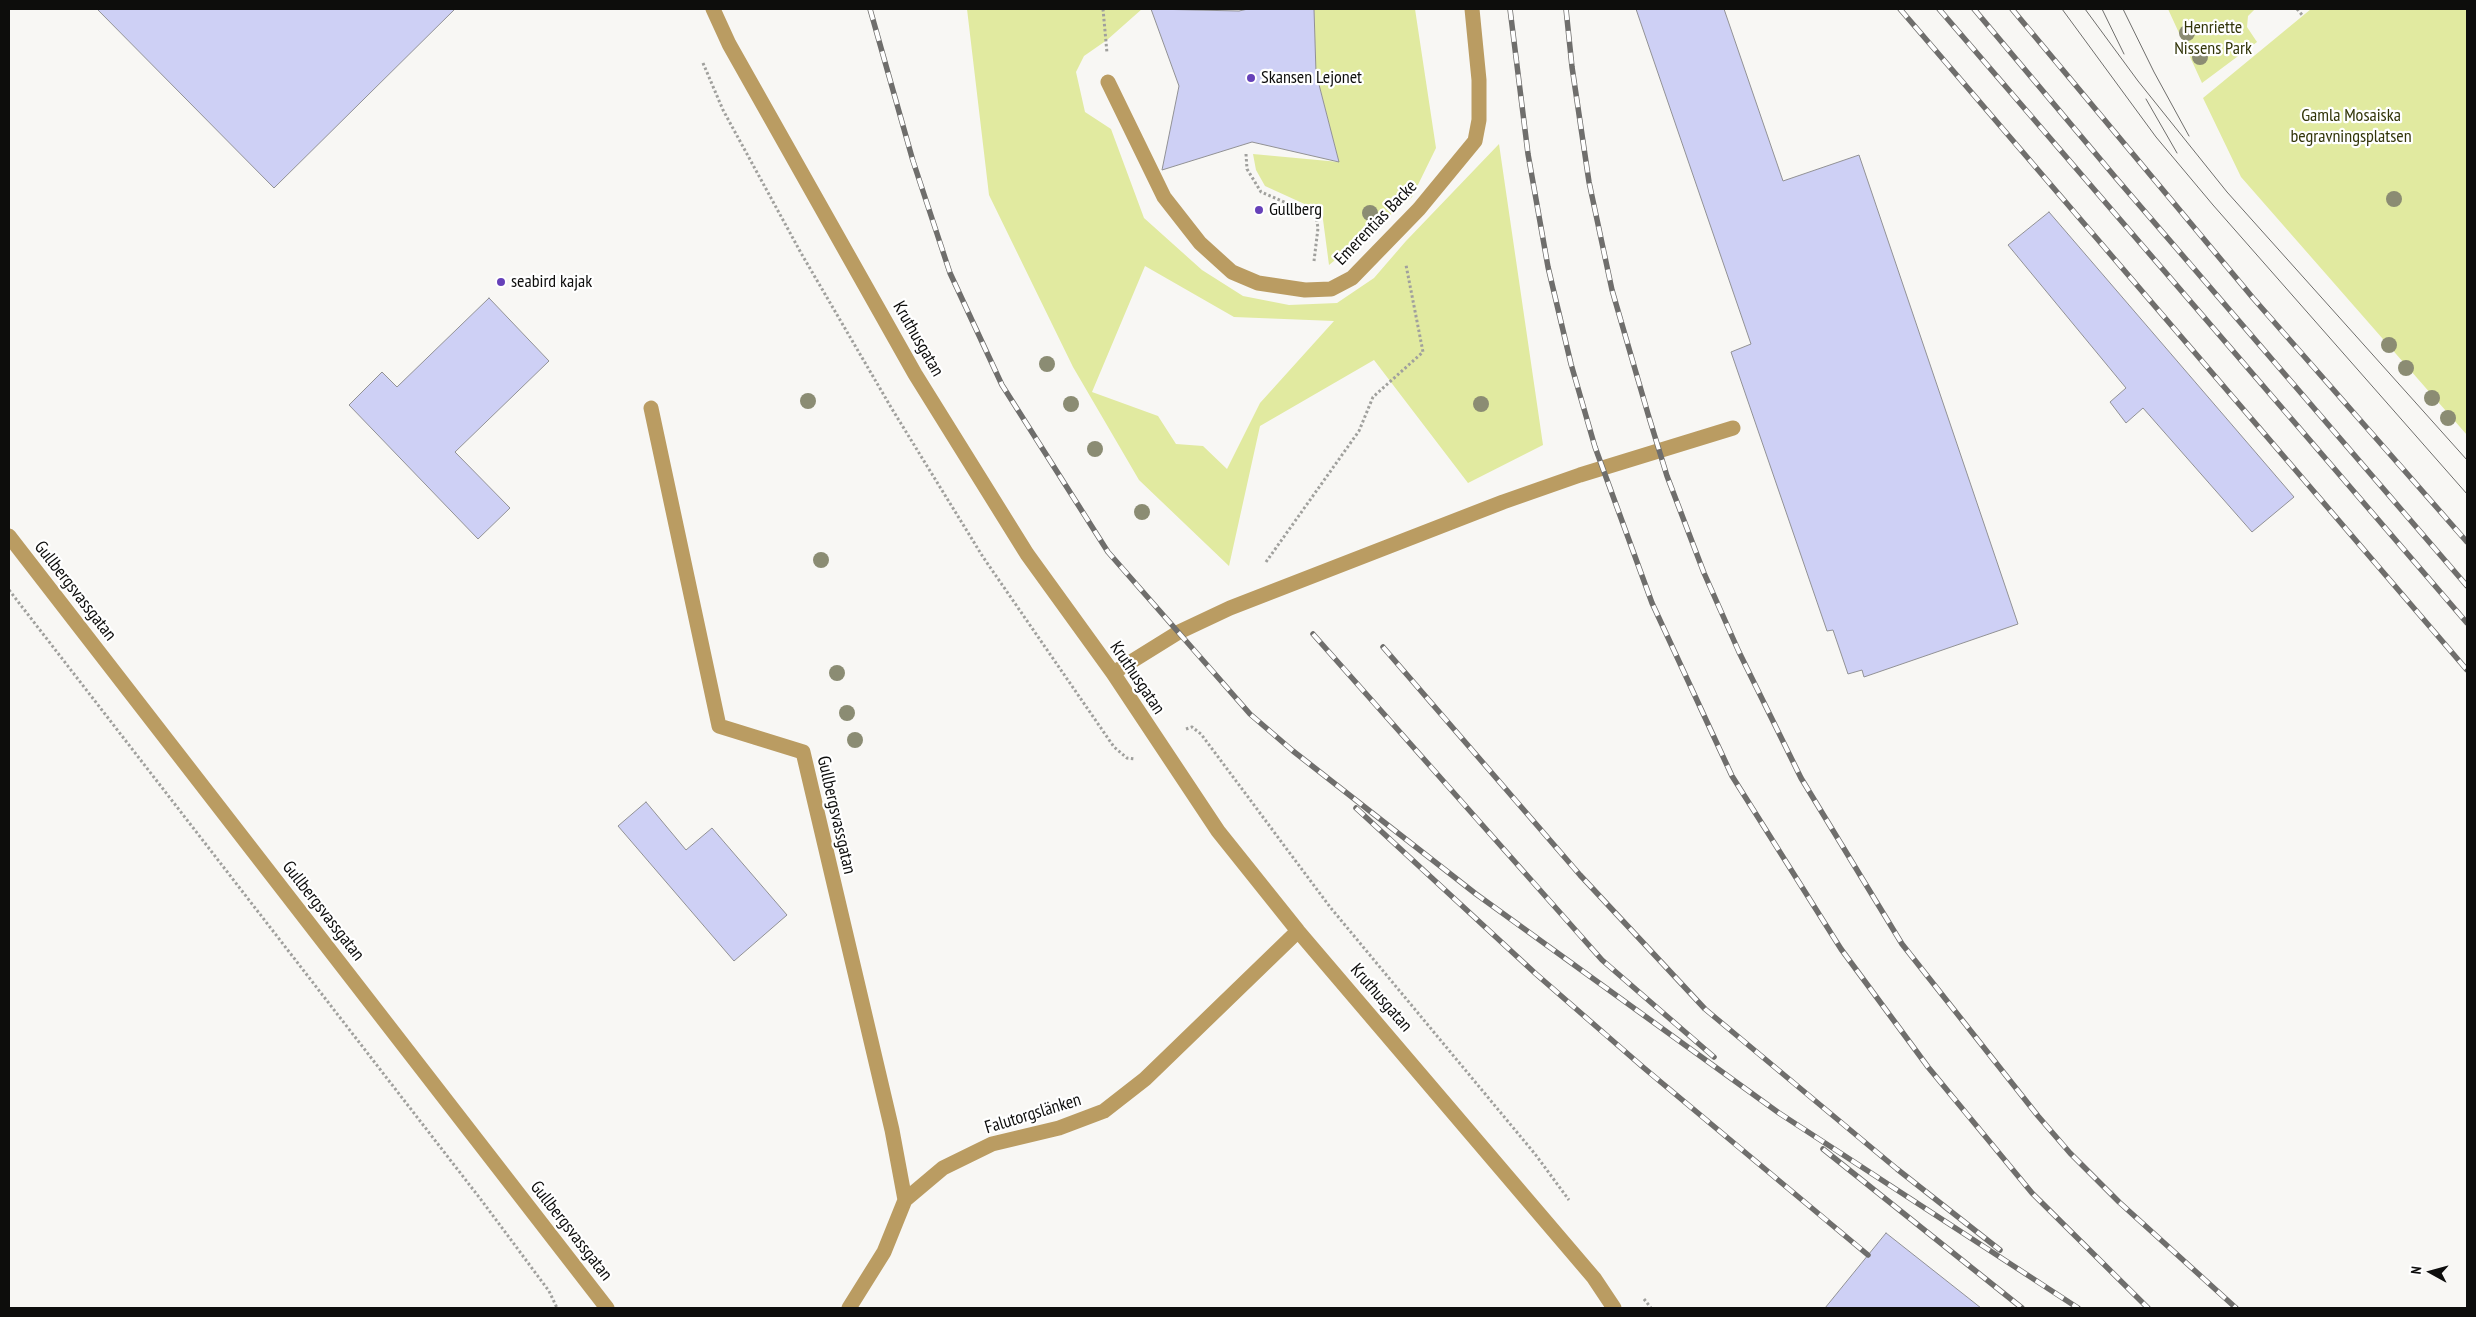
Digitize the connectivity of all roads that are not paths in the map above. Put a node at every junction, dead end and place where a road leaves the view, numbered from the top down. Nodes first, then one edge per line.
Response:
1 (713, 9) edge
2 (1472, 9) edge
3 (1108, 82) road end
4 (651, 408) dead end
5 (1733, 428) dead end
6 (9, 536) edge
7 (1113, 674) junction
8 (1298, 931) junction
9 (905, 1200) junction
10 (607, 1308) edge
11 (849, 1308) edge
12 (1614, 1308) edge

1 - 7 street, Kruthusgatan
2 - 3 street, Emerentias Backe
4 - 9 street, Gullbergsvassgatan
5 - 7 street
6 - 10 street, Gullbergsvassgatan
7 - 8 street, Kruthusgatan
8 - 9 street, Falutorgslänken
8 - 12 street, Kruthusgatan
9 - 11 street, Falutorgslänken

